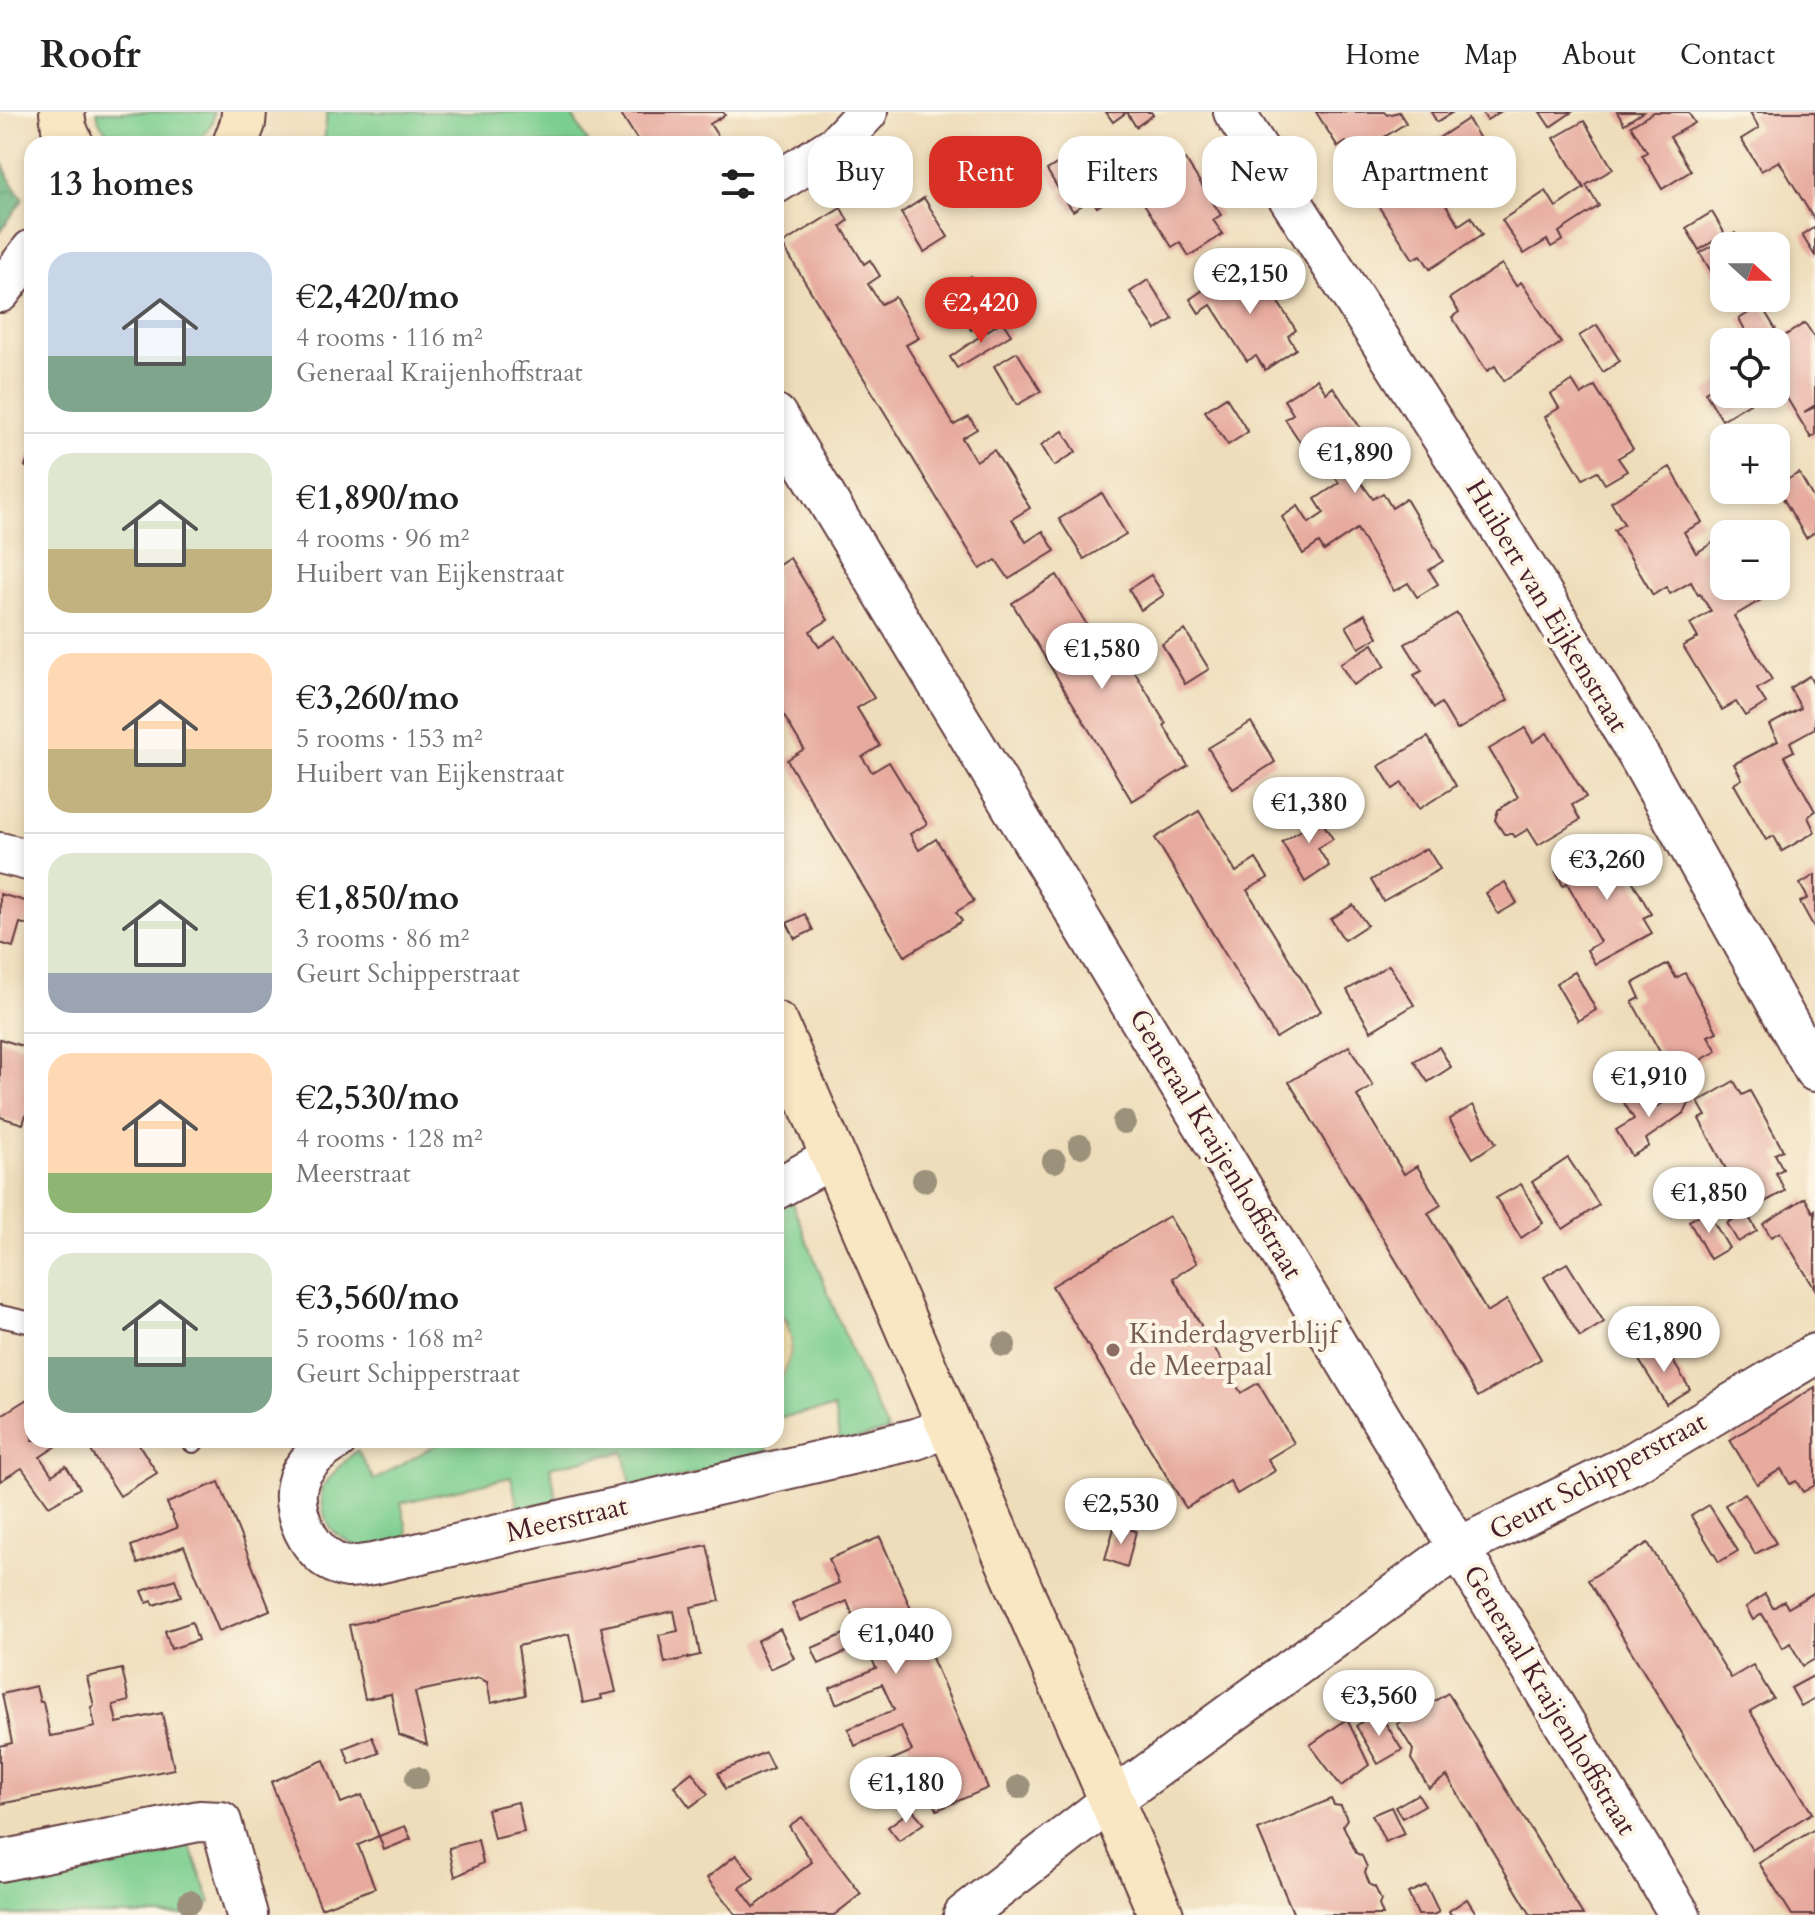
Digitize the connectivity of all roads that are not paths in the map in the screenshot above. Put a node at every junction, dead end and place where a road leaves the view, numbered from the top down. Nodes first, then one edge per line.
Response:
1 (867, 112) edge
2 (1234, 112) edge
3 (784, 178) edge
4 (24, 260) edge
5 (0, 292) edge
6 (784, 428) edge
7 (0, 853) edge
8 (24, 859) edge
9 (784, 1043) edge
10 (1815, 1071) edge
11 (832, 1158) junction
12 (784, 1185) edge
13 (0, 1316) edge
14 (24, 1321) edge
15 (1815, 1354) edge
16 (948, 1427) junction
17 (324, 1448) edge
18 (1458, 1548) junction
19 (1112, 1800) junction
20 (0, 1861) edge
21 (247, 1915) edge
22 (964, 1915) edge
23 (1161, 1915) edge
24 (1680, 1915) edge

1 - 3 street
2 - 10 street, Huibert van Eijkenstraat
4 - 5 street
6 - 18 street, Generaal Kraijenhoffstraat
7 - 8 street
9 - 11 street
11 - 12 street
11 - 16 street
13 - 14 lane
15 - 18 street, Geurt Schipperstraat
16 - 17 street, Meerstraat
16 - 19 street
18 - 19 street, Geurt Schipperstraat
18 - 24 street, Generaal Kraijenhoffstraat
19 - 22 street, Geurt Schipperstraat
19 - 23 street
20 - 21 street

